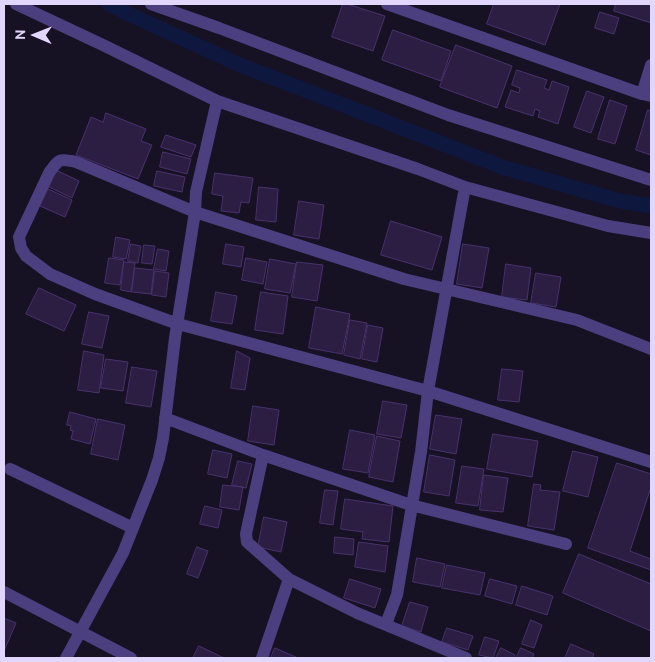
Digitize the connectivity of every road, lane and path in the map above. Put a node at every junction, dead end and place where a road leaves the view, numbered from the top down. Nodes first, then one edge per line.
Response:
1 (16, 4) edge
2 (151, 4) edge
3 (387, 4) edge
4 (651, 65) edge
5 (646, 95) edge
6 (217, 101) junction
7 (651, 180) edge
8 (465, 187) junction
9 (195, 212) junction
10 (651, 232) edge
11 (446, 289) junction
12 (178, 324) junction
13 (651, 349) edge
14 (428, 391) junction
15 (165, 418) junction
16 (263, 455) junction
17 (651, 462) edge
18 (10, 469) dead end
19 (411, 505) junction
20 (133, 528) junction
21 (566, 544) dead end
22 (289, 579) junction
23 (4, 592) edge
24 (386, 624) junction
25 (80, 632) junction
26 (66, 658) edge
27 (131, 658) edge
28 (262, 658) edge
29 (466, 658) edge

1 - 6 street
2 - 7 street
3 - 5 street
4 - 5 street
6 - 8 street
6 - 9 street
8 - 10 street
8 - 11 street
9 - 11 street
9 - 12 street
9 - 12 street
11 - 13 street
11 - 14 street
12 - 14 street
12 - 15 street
14 - 17 street
14 - 19 street
15 - 16 street
15 - 20 street
16 - 19 street
16 - 22 street
18 - 20 street
19 - 21 street
19 - 24 street
20 - 25 street
22 - 24 street
22 - 28 street
23 - 25 street
24 - 29 street
25 - 26 street
25 - 27 street

